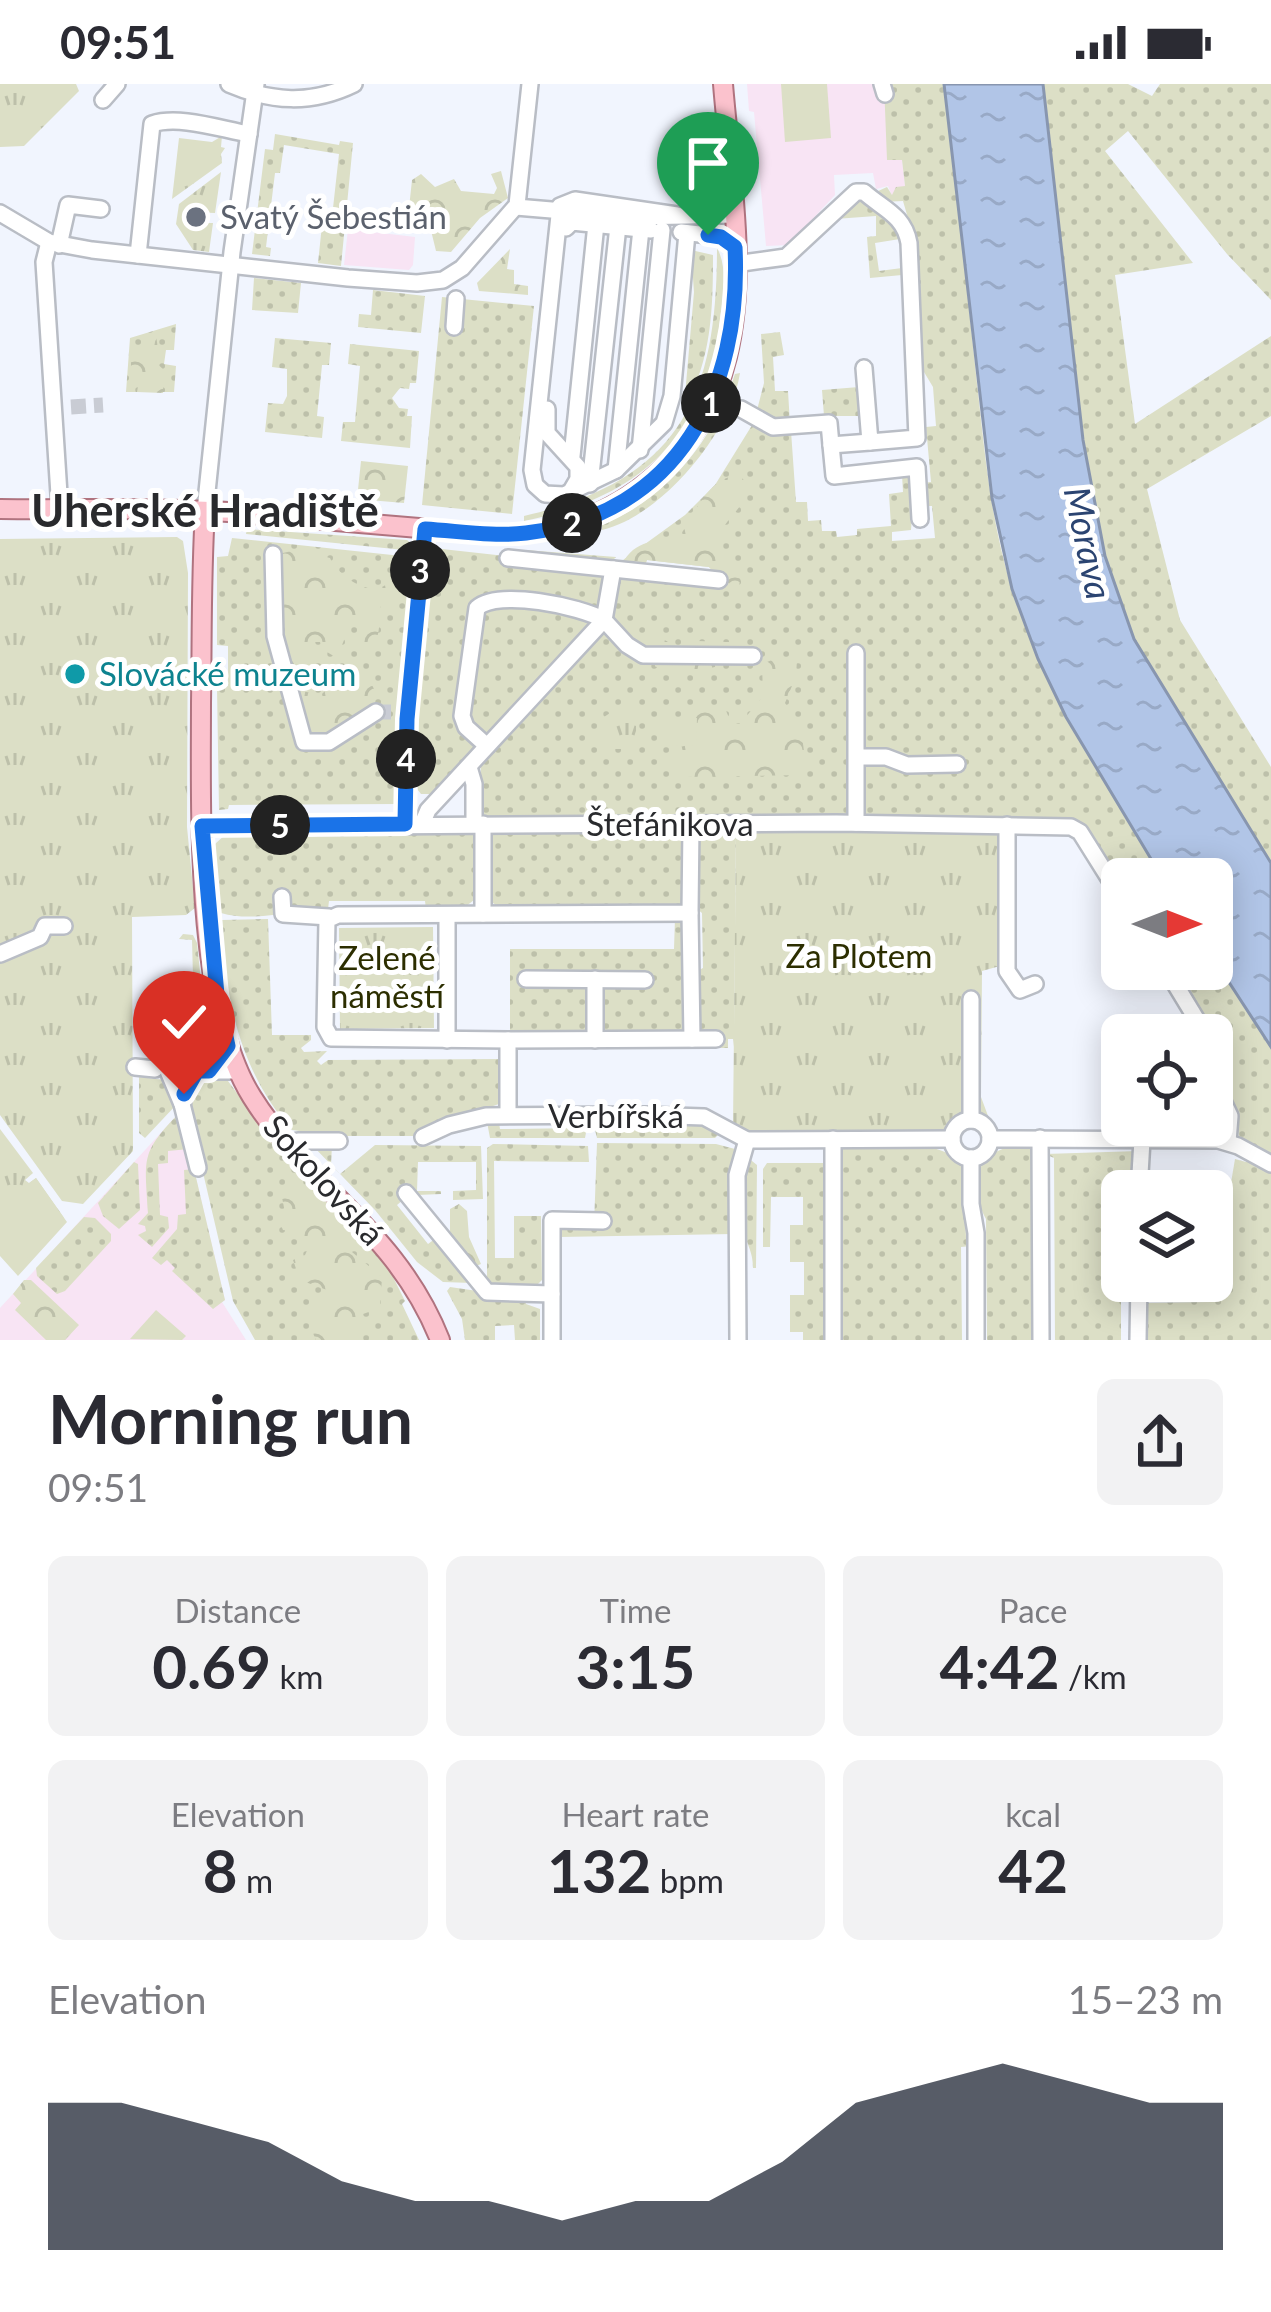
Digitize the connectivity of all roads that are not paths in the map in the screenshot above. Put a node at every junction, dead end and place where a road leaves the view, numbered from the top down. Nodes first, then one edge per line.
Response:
1 (117, 84) edge
2 (229, 84) edge
3 (354, 84) edge
4 (530, 84) edge
5 (723, 84) edge
6 (256, 89) edge
7 (103, 100) dead end
8 (249, 134) junction
9 (516, 207) junction
10 (100, 209) dead end
11 (559, 210) junction
12 (0, 213) edge
13 (733, 219) junction
14 (596, 224) junction
15 (618, 226) junction
16 (566, 228) junction
17 (641, 229) junction
18 (662, 230) junction
19 (686, 232) junction
20 (54, 244) junction
21 (138, 255) junction
22 (735, 255) junction
23 (230, 265) junction
24 (456, 299) dead end
25 (454, 327) dead end
26 (864, 368) dead end
27 (741, 409) dead end
28 (914, 438) junction
29 (870, 442) junction
30 (831, 445) junction
31 (640, 450) junction
32 (572, 456) junction
33 (916, 467) junction
34 (616, 470) junction
35 (590, 484) junction
36 (569, 493) junction
37 (0, 509) edge
38 (60, 510) junction
39 (205, 511) junction
40 (920, 519) dead end
41 (425, 529) junction
42 (273, 554) dead end
43 (508, 558) dead end
44 (613, 569) junction
45 (719, 580) dead end
46 (604, 620) junction
47 (856, 653) dead end
48 (753, 656) dead end
49 (376, 712) tunnel mouth
50 (487, 746) junction
51 (857, 757) junction
52 (957, 764) dead end
53 (469, 767) junction
54 (856, 823) junction
55 (413, 824) junction
56 (478, 824) junction
57 (1007, 825) junction
58 (202, 826) junction
59 (691, 832) junction
60 (1101, 866) edge
61 (282, 905) dead end
62 (690, 913) junction
63 (483, 914) junction
64 (447, 915) junction
65 (329, 917) junction
66 (64, 926) dead end
67 (0, 954) edge
68 (526, 979) dead end
69 (596, 980) junction
70 (645, 980) dead end
71 (1035, 984) dead end
72 (971, 999) dead end
73 (447, 1040) junction
74 (508, 1040) junction
75 (595, 1040) junction
76 (692, 1040) junction
77 (716, 1040) dead end
78 (228, 1046) junction
79 (135, 1067) dead end
80 (182, 1070) junction
81 (238, 1071) junction
82 (182, 1104) junction
83 (508, 1115) junction
84 (970, 1120) junction
85 (422, 1137) dead end
86 (1040, 1138) junction
87 (833, 1139) junction
88 (952, 1139) junction
89 (989, 1139) junction
90 (1101, 1139) edge
91 (747, 1140) junction
92 (339, 1141) dead end
93 (295, 1144) junction
94 (1233, 1145) edge
95 (971, 1158) junction
96 (1271, 1164) edge
97 (198, 1168) dead end
98 (406, 1193) dead end
99 (603, 1221) dead end
100 (552, 1294) junction
101 (1139, 1302) edge
102 (440, 1340) edge
103 (552, 1340) edge
104 (738, 1340) edge
105 (833, 1340) edge
106 (976, 1340) edge
107 (1041, 1340) edge
108 (1138, 1340) edge

1 - 7 street
2 - 6 street
3 - 6 street
4 - 9 street
5 - 13 main road
6 - 8 street
8 - 21 street
8 - 23 street
9 - 11 street
9 - 23 street
10 - 20 street
11 - 13 street
11 - 16 street
11 - 36 street
12 - 20 street
13 - 18 street
13 - 22 main road
14 - 15 street
14 - 16 street
14 - 32 street
15 - 17 street
15 - 35 street
16 - 32 street
17 - 18 street
17 - 34 street
18 - 19 street
18 - 31 street
19 - 22 street
19 - 31 street
20 - 21 street
20 - 38 street
21 - 23 street
22 - 28 street
22 - 41 main road
23 - 39 street
24 - 25 street
26 - 29 street
27 - 30 street
28 - 29 street
28 - 33 street
29 - 30 street
30 - 33 street
31 - 34 street
32 - 36 street
33 - 40 street
34 - 35 street
35 - 36 street
37 - 38 main road
38 - 39 main road
39 - 41 main road
39 - 58 main road, Sokolovská
41 - 55 street
42 - 49 street
43 - 44 street
44 - 45 street
44 - 46 street
46 - 48 street
46 - 50 street
46 - 50 street
47 - 51 street
50 - 53 street
51 - 52 street
51 - 54 street
53 - 55 street
53 - 56 street
54 - 57 street, Štefánikova
54 - 59 street, Štefánikova
55 - 56 street, Štefánikova
55 - 58 street, Štefánikova
56 - 59 street, Štefánikova
56 - 63 street
57 - 60 street, Štefánikova
57 - 71 street
58 - 78 main road, Sokolovská
59 - 62 street, Štefánikova
61 - 65 street
62 - 63 street
62 - 76 street, Štefánikova
63 - 64 street
64 - 65 street
64 - 73 street
65 - 73 street
66 - 67 street
68 - 69 street
69 - 70 street
69 - 75 street
72 - 84 street
73 - 74 street
74 - 75 street
74 - 83 street
75 - 76 street
76 - 77 street
78 - 80 street
78 - 81 main road, Sokolovská
79 - 80 street
80 - 81 street
80 - 82 street
80 - 82 street
81 - 93 main road, Sokolovská
82 - 97 street
83 - 85 street, Verbířská
83 - 91 street, Verbířská
84 - 88 street
84 - 89 street
86 - 89 street
86 - 90 street
86 - 107 street
87 - 88 street, Verbířská
87 - 91 street, Verbířská
87 - 105 street
88 - 95 street
89 - 95 street
91 - 104 street
92 - 93 street
93 - 102 main road, Sokolovská
94 - 96 street
95 - 106 street
98 - 100 street
99 - 100 street
100 - 103 street
101 - 108 street

